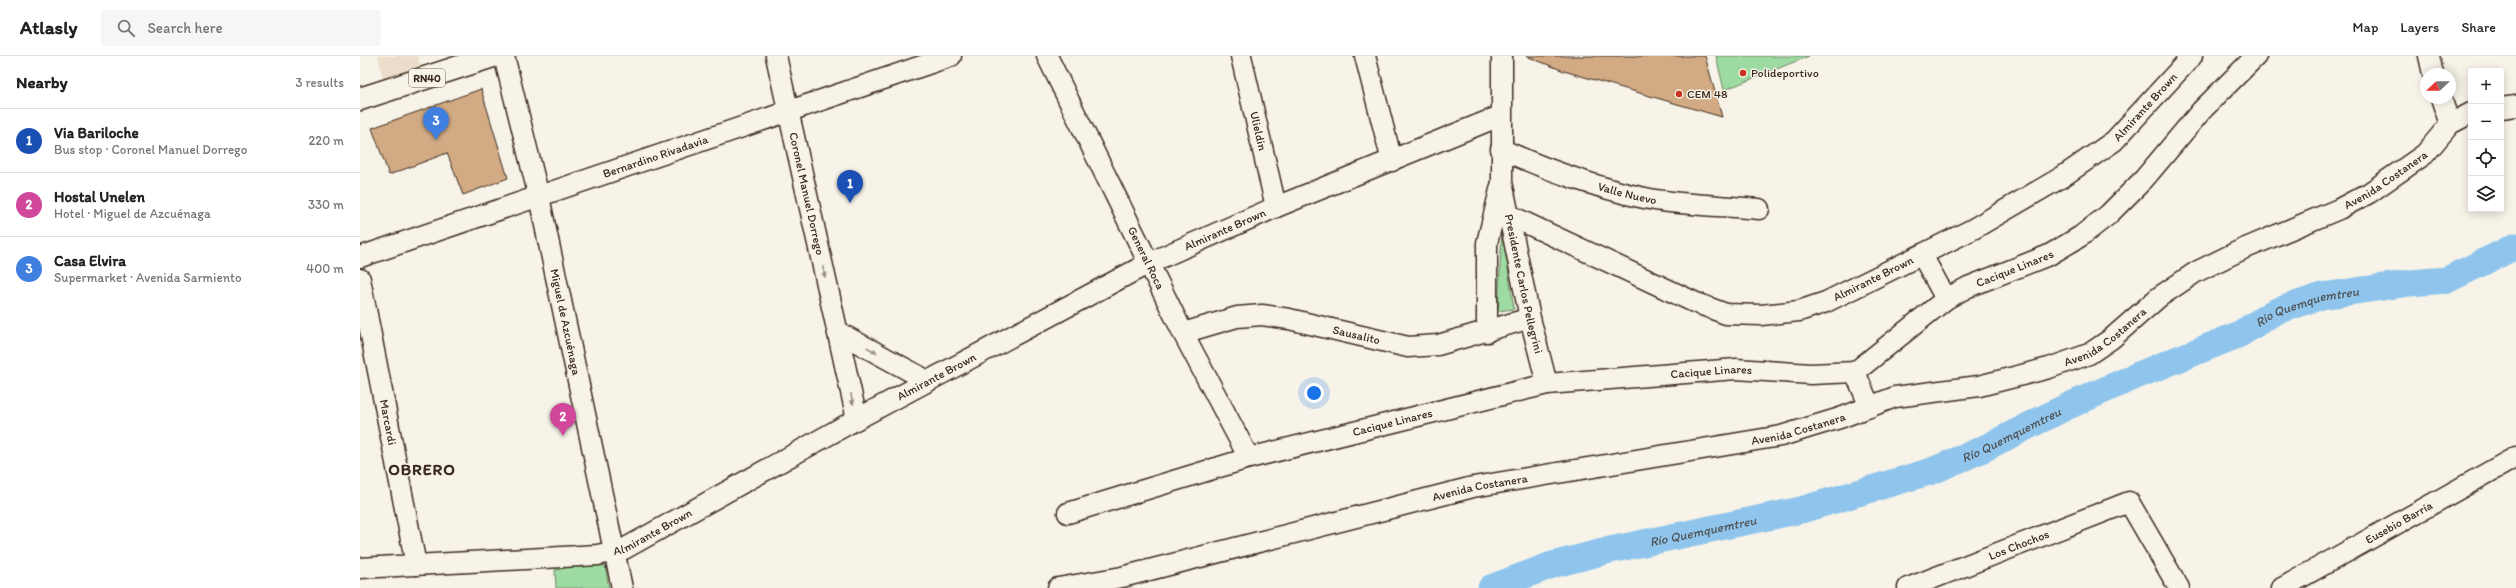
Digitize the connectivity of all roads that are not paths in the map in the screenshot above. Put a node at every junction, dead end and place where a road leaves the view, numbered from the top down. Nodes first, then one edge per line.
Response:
1 (493, 56) edge
2 (504, 56) edge
3 (776, 56) edge
4 (951, 56) edge
5 (1047, 56) edge
6 (1241, 56) edge
7 (1365, 56) edge
8 (1502, 56) edge
9 (2192, 56) edge
10 (2256, 56) edge
11 (2429, 56) edge
12 (2432, 68) edge
13 (360, 99) edge
14 (2443, 104) edge
15 (2516, 106) edge
16 (2504, 108) edge
17 (788, 112) junction
18 (2468, 115) edge
19 (1500, 116) junction
20 (2450, 124) junction
21 (1501, 149) junction
22 (1392, 161) junction
23 (1502, 182) junction
24 (539, 197) junction
25 (1276, 207) junction
26 (1759, 209) dead end
27 (1509, 215) junction
28 (1922, 255) junction
29 (360, 257) edge
30 (1149, 263) junction
31 (360, 279) edge
32 (1946, 299) junction
33 (1530, 318) junction
34 (838, 332) junction
35 (1487, 332) junction
36 (1183, 333) junction
37 (1855, 372) junction
38 (928, 381) junction
39 (1547, 384) junction
40 (1870, 406) junction
41 (857, 419) junction
42 (2516, 457) edge
43 (1249, 458) junction
44 (1068, 513) dead end
45 (614, 551) junction
46 (416, 565) junction
47 (360, 568) edge
48 (622, 588) edge
49 (1058, 588) edge
50 (1908, 588) edge
51 (2179, 588) edge
52 (2282, 588) edge

1 - 13 highway, RN40
2 - 24 street, Miguel de Azcuénaga
3 - 17 street, Coronel Manuel Dorrego
4 - 17 street, Bernardino Rivadavia
5 - 30 street, General Roca
6 - 25 street, Ulieldin
7 - 22 street
8 - 19 street, Presidente Carlos Pellegrini
9 - 28 street, Almirante Brown
10 - 32 street, Cacique Linares
11 - 12 street
14 - 20 street
15 - 16 street
17 - 24 street, Bernardino Rivadavia
17 -> 34 street, Coronel Manuel Dorrego
18 - 20 street, Avenida Costanera
19 - 21 street, Presidente Carlos Pellegrini
19 - 22 street, Almirante Brown
20 - 40 street, Avenida Costanera
21 - 23 street, Presidente Carlos Pellegrini
21 - 26 street, Valle Nuevo
22 - 25 street, Almirante Brown
23 - 27 street, Presidente Carlos Pellegrini
23 - 35 street, Presidente Carlos Pellegrini
24 - 29 street, Bernardino Rivadavia
24 - 45 street, Miguel de Azcuénaga
25 - 30 street, Almirante Brown
27 - 28 street, Almirante Brown
27 - 33 street, Presidente Carlos Pellegrini
28 - 32 street
30 - 36 street, General Roca
30 - 38 street, Almirante Brown
31 - 46 street, Marcardi
32 - 37 street, Cacique Linares
33 - 35 street, Sausalito
33 - 39 street, Presidente Carlos Pellegrini
34 -> 38 street
34 -> 41 street, Coronel Manuel Dorrego
35 - 36 street, Sausalito
36 - 43 street, General Roca
37 - 39 street, Cacique Linares
37 - 40 street
38 - 41 street, Almirante Brown
39 - 43 street, Cacique Linares
40 - 49 street, Avenida Costanera
41 - 45 street, Almirante Brown
42 - 52 street, Eusebio Barría
43 - 44 street, Cacique Linares
45 - 46 street, Almirante Brown
45 - 48 street, Miguel de Azcuénaga
46 - 47 street, Almirante Brown
50 - 51 street, Los Chochos

